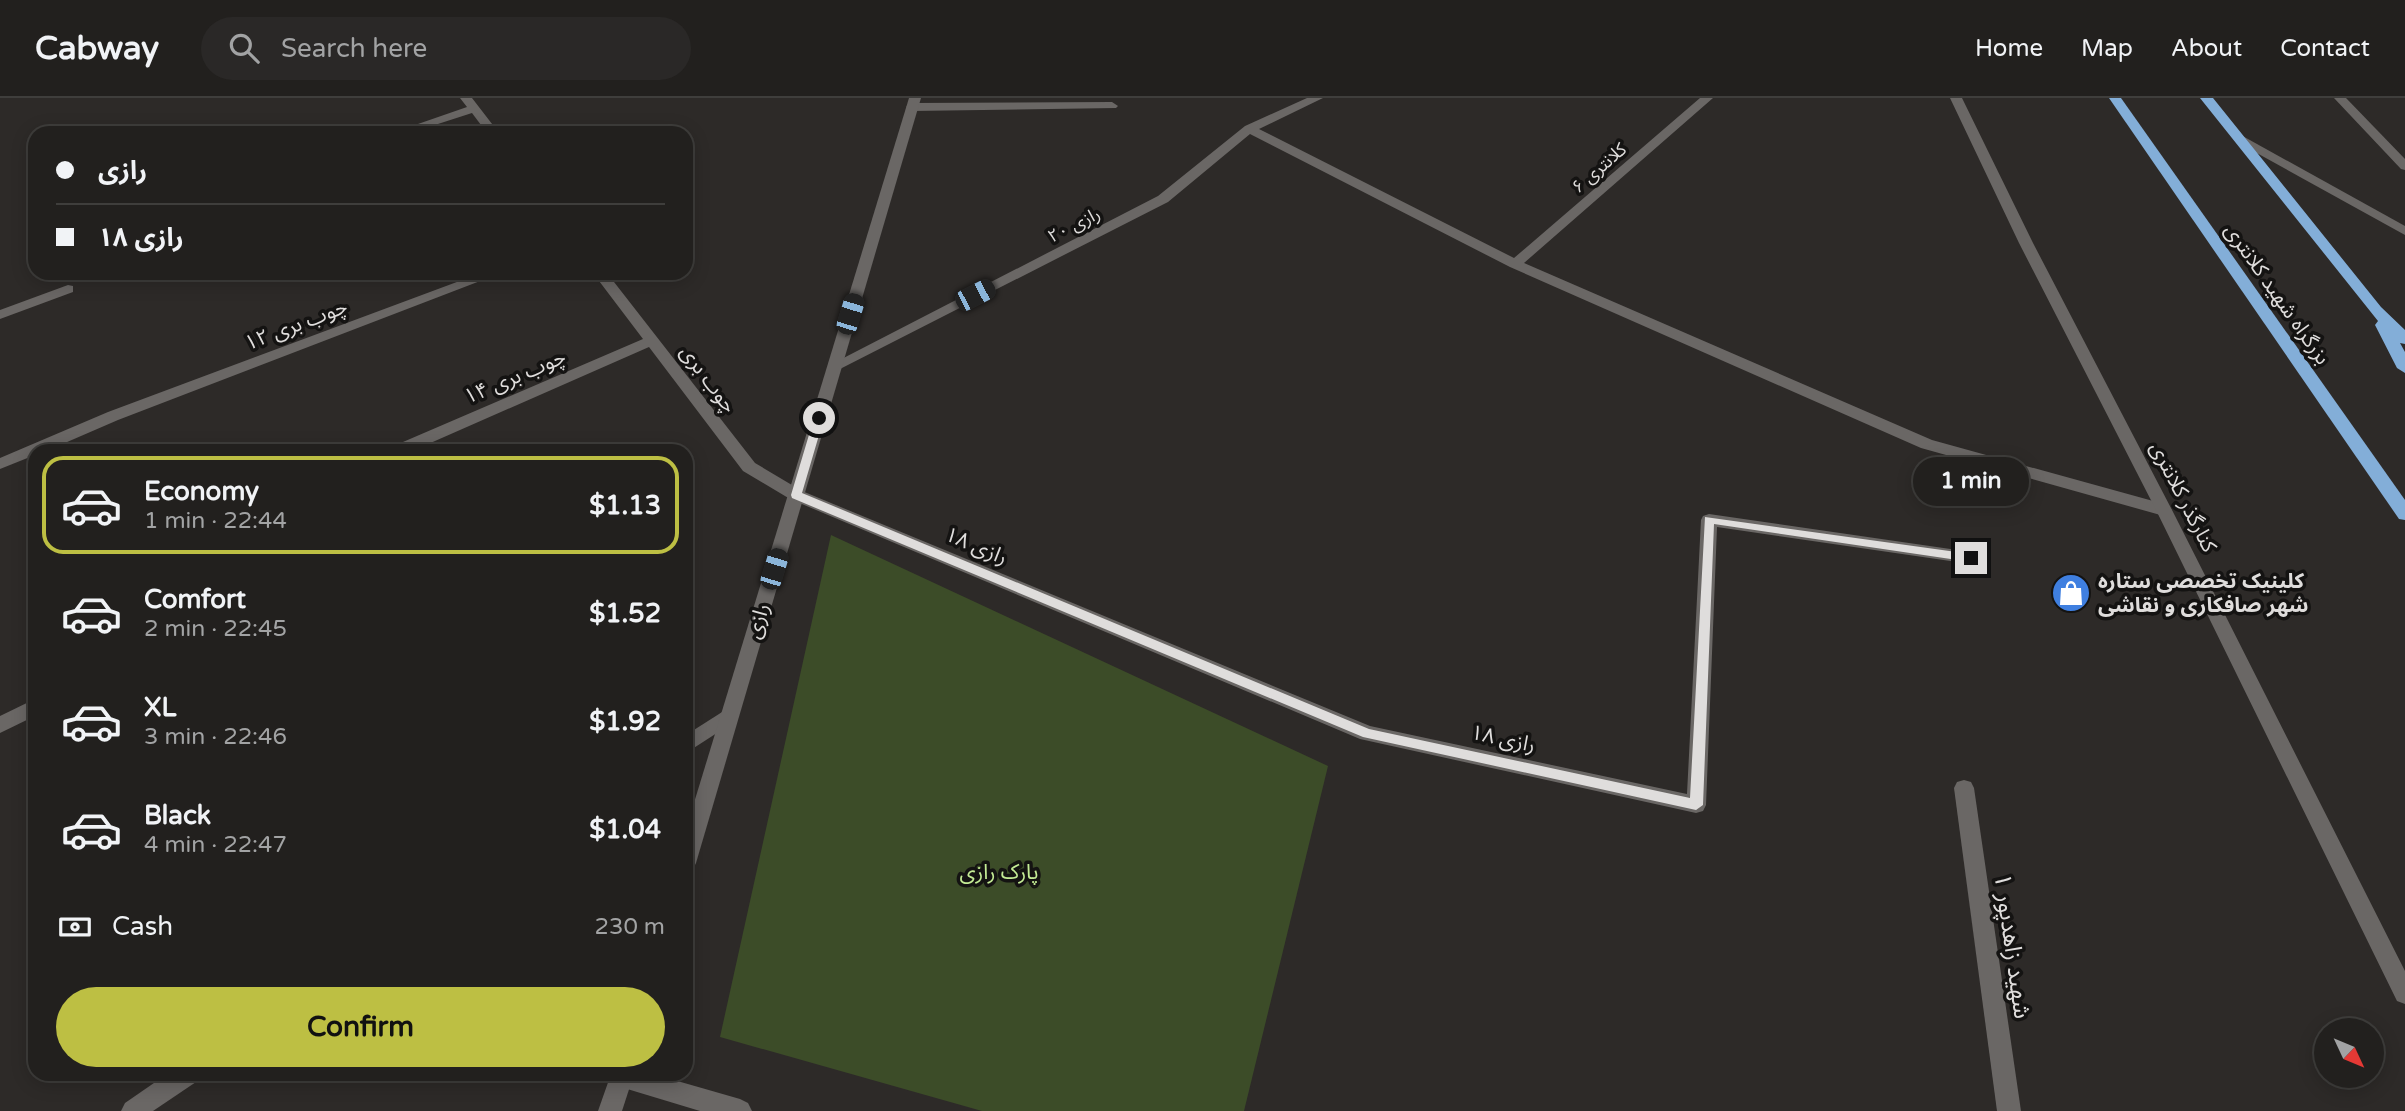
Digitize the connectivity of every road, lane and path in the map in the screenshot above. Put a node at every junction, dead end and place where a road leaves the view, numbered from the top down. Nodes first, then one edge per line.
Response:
1 (466, 98) edge
2 (1317, 98) edge
3 (1707, 98) edge
4 (1956, 98) edge
5 (2115, 98) edge
6 (2206, 98) edge
7 (2340, 98) edge
8 (914, 102) edge
9 (1112, 106) dead end
10 (474, 109) junction
11 (420, 126) edge
12 (487, 126) edge
13 (1249, 129) junction
14 (2239, 138) junction
15 (2405, 166) edge
16 (2405, 231) edge
17 (1515, 264) junction
18 (475, 280) edge
19 (606, 280) edge
20 (68, 289) dead end
21 (2376, 310) junction
22 (0, 315) edge
23 (2405, 339) edge
24 (653, 340) junction
25 (835, 366) junction
26 (2405, 368) edge
27 (47, 444) edge
28 (413, 444) edge
29 (28, 452) edge
30 (0, 464) edge
31 (796, 495) junction
32 (2165, 510) junction
33 (2405, 514) edge
34 (1971, 558) dead end
35 (28, 711) edge
36 (730, 716) junction
37 (0, 725) edge
38 (693, 740) edge
39 (1964, 788) dead end
40 (693, 840) edge
41 (2405, 994) edge
42 (178, 1081) edge
43 (621, 1081) edge
44 (640, 1081) edge
45 (133, 1111) edge
46 (610, 1111) edge
47 (740, 1111) edge
48 (2009, 1111) edge

1 - 10 street
2 - 13 street, رازی ۲۰
3 - 17 street, کلانتری ۶
4 - 32 street, کنارگذر کلانتری
5 - 33 highway, بزرگراه شهید کلانتری
6 - 14 highway
7 - 15 street
8 - 9 street
8 - 25 street, رازی
10 - 11 street
10 - 12 street
13 - 17 street
13 - 25 street, رازی ۲۰
14 - 16 street
14 - 21 highway
17 - 32 street
18 - 27 street, ۱۲ چوب بری
19 - 24 street, چوب بری
20 - 22 street
21 - 23 highway
21 - 26 highway
24 - 28 street, ۱۴ چوب بری
24 - 31 street, چوب بری
25 - 31 street, رازی
29 - 30 street, ۱۲ چوب بری
31 - 34 street, رازی ۱۸
31 - 36 street, رازی
32 - 41 street, کنارگذر کلانتری
35 - 37 street
36 - 38 street
36 - 40 street, رازی
39 - 48 street, ۱ شهید زاهدپور
42 - 45 street
43 - 46 street
44 - 47 street

